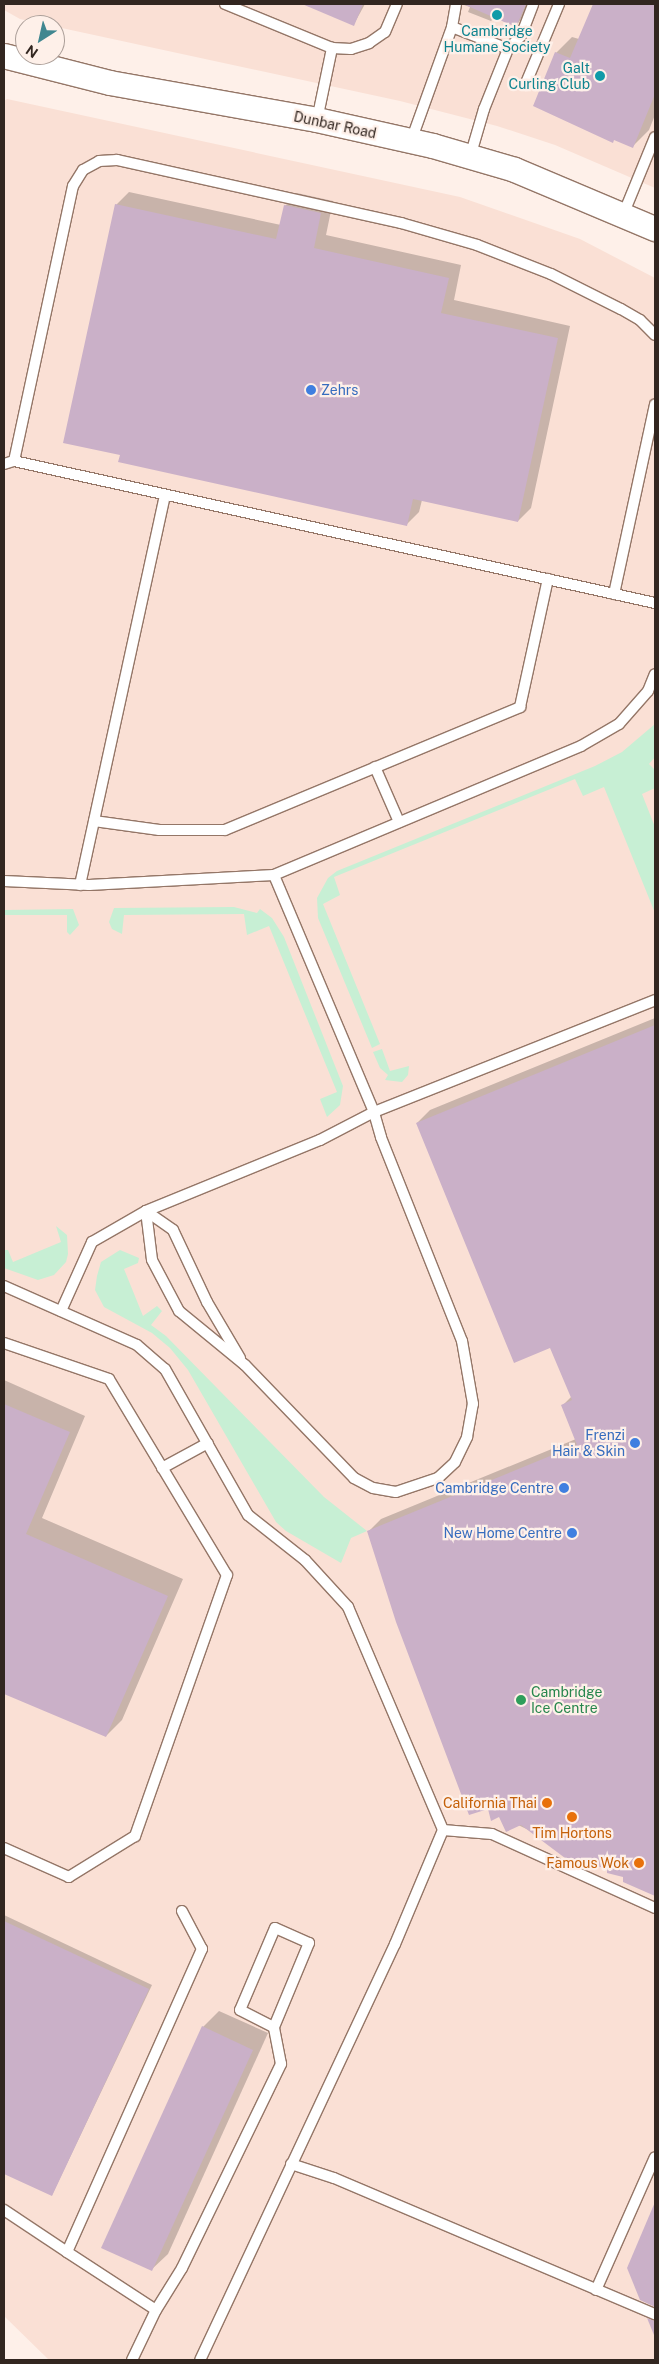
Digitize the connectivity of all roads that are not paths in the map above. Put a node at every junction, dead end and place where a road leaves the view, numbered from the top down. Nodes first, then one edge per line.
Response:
1 (224, 4) edge
2 (397, 4) edge
3 (456, 4) edge
4 (534, 4) edge
5 (559, 4) edge
6 (452, 27) junction
7 (332, 48) junction
8 (508, 49) junction
9 (4, 56) edge
10 (526, 83) dead end
11 (317, 120) junction
12 (655, 137) edge
13 (411, 141) junction
14 (470, 157) junction
15 (623, 215) junction
16 (655, 229) edge
17 (655, 335) edge
18 (655, 404) edge
19 (9, 462) edge
20 (165, 494) junction
21 (548, 579) junction
22 (614, 594) junction
23 (655, 603) edge
24 (655, 674) edge
25 (375, 767) junction
26 (94, 821) junction
27 (399, 822) junction
28 (274, 874) junction
29 (4, 881) edge
30 (80, 885) junction
31 (655, 1000) edge
32 (374, 1112) junction
33 (146, 1211) junction
34 (4, 1286) edge
35 (61, 1311) junction
36 (4, 1342) edge
37 (245, 1365) junction
38 (208, 1443) junction
39 (162, 1468) junction
40 (443, 1830) junction
41 (4, 1848) edge
42 (655, 1908) edge
43 (182, 1911) dead end
44 (274, 2027) junction
45 (655, 2157) edge
46 (291, 2164) junction
47 (4, 2210) edge
48 (67, 2252) junction
49 (596, 2290) junction
50 (156, 2310) junction
51 (655, 2314) edge
52 (132, 2360) edge
53 (200, 2360) edge

1 - 7 lane
2 - 7 lane
3 - 6 lane
4 - 8 lane
5 - 10 lane
6 - 8 lane
6 - 13 lane
7 - 11 lane
8 - 14 lane
9 - 11 street, Dunbar Road
11 - 13 street, Dunbar Road
12 - 15 lane
13 - 14 street, Dunbar Road
14 - 15 street, Dunbar Road
15 - 16 street, Dunbar Road
17 - 19 lane
18 - 22 lane
19 - 20 lane
20 - 21 lane
20 - 26 lane
21 - 22 lane
21 - 25 lane
22 - 23 lane
24 - 27 lane
25 - 26 lane
25 - 27 lane
26 - 30 lane
27 - 28 lane
28 - 30 lane
28 - 32 lane
29 - 30 lane
31 - 32 lane
32 - 33 lane
32 - 37 lane
33 - 35 lane
33 - 37 lane
33 - 37 lane
34 - 35 lane
35 - 38 lane
36 - 39 lane
38 - 39 lane
38 - 40 lane
39 - 41 lane
40 - 42 lane
40 - 46 lane
43 - 48 lane
44 - 44 lane
44 - 50 lane
45 - 49 lane
46 - 49 lane
46 - 53 lane
47 - 48 lane
48 - 50 lane
49 - 51 lane
50 - 52 lane

